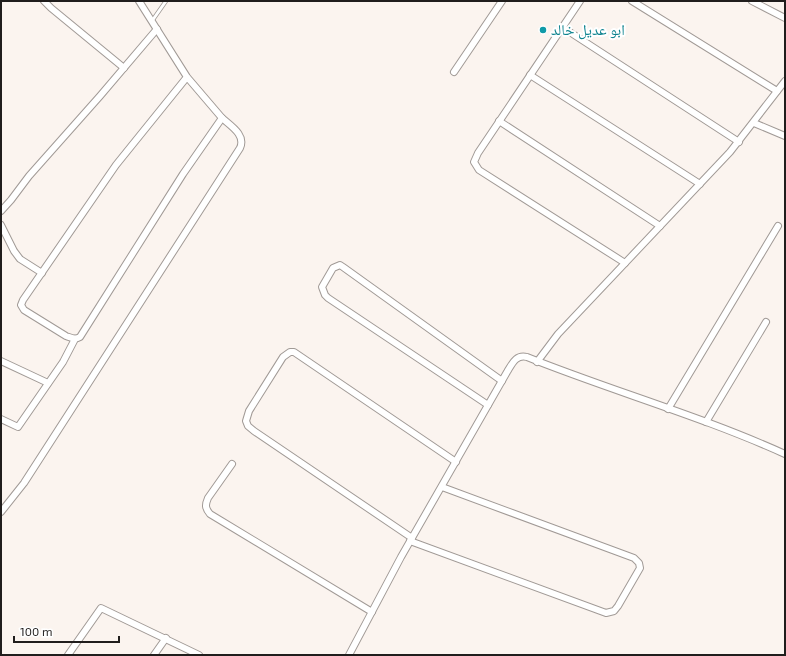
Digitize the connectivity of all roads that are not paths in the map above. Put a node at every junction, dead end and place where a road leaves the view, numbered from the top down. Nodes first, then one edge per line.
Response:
1 (44, 1) edge
2 (139, 1) edge
3 (166, 1) edge
4 (502, 1) edge
5 (580, 1) edge
6 (632, 1) edge
7 (752, 1) edge
8 (785, 18) edge
9 (152, 21) junction
10 (562, 27) junction
11 (157, 29) junction
12 (124, 68) junction
13 (454, 72) dead end
14 (530, 75) junction
15 (188, 77) junction
16 (785, 81) edge
17 (777, 91) junction
18 (222, 118) junction
19 (500, 121) junction
20 (754, 123) junction
21 (785, 136) edge
22 (739, 142) junction
23 (700, 184) junction
24 (1, 211) edge
25 (1, 225) edge
26 (660, 226) junction
27 (778, 226) dead end
28 (625, 263) junction
29 (42, 274) junction
30 (766, 322) dead end
31 (74, 339) junction
32 (1, 361) edge
33 (537, 362) junction
34 (502, 381) junction
35 (48, 383) junction
36 (488, 405) junction
37 (668, 409) junction
38 (1, 419) edge
39 (706, 422) junction
40 (784, 451) edge
41 (456, 462) junction
42 (232, 464) dead end
43 (442, 487) junction
44 (1, 512) edge
45 (411, 539) junction
46 (372, 612) junction
47 (166, 638) junction
48 (68, 655) edge
49 (154, 655) edge
50 (199, 655) edge
51 (349, 655) edge

1 - 12 street
2 - 9 street
3 - 9 lane
4 - 13 street
5 - 10 street
6 - 17 street
7 - 8 street
9 - 11 street
10 - 14 street
10 - 22 street
11 - 12 street
11 - 15 street
12 - 24 street
14 - 19 street
14 - 23 street
15 - 18 street
15 - 29 street
16 - 17 street
17 - 20 street
18 - 31 street
18 - 44 street
19 - 26 street
19 - 28 street
20 - 21 street
20 - 22 street
22 - 23 street
23 - 26 street
25 - 29 street
26 - 28 street
27 - 37 street
28 - 33 street
29 - 31 street
30 - 39 street
31 - 35 street
32 - 35 street
33 - 34 street
33 - 37 street
34 - 36 street
34 - 36 street
35 - 38 street
36 - 41 street
37 - 39 street
39 - 40 street
41 - 43 street
41 - 45 street
42 - 46 street
43 - 45 street
43 - 45 street
45 - 46 street
46 - 51 street
47 - 48 street
47 - 49 street
47 - 50 street

